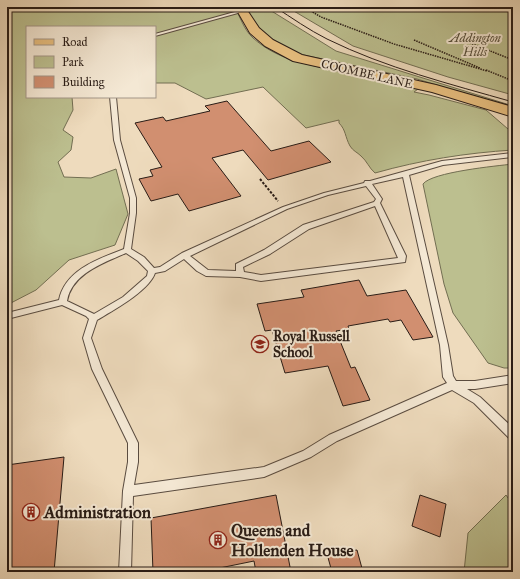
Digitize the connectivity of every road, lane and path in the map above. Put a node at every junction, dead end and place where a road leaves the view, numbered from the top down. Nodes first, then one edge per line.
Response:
1 (304, 7) edge
2 (241, 9) edge
3 (156, 35) edge
4 (414, 40) dead end
5 (465, 41) dead end
6 (513, 60) edge
7 (487, 71) junction
8 (513, 82) edge
9 (113, 98) edge
10 (513, 112) edge
11 (513, 155) edge
12 (406, 174) junction
13 (368, 182) junction
14 (377, 203) junction
15 (127, 250) junction
16 (185, 255) junction
17 (152, 271) junction
18 (240, 274) junction
19 (63, 302) junction
20 (7, 316) edge
21 (93, 318) junction
22 (513, 379) edge
23 (453, 385) junction
24 (513, 435) edge
25 (128, 491) junction
26 (125, 572) edge

1 - 7 path
2 - 3 lane
2 - 10 main road, COOMBE LANE
4 - 7 path
5 - 6 path
7 - 8 path
9 - 15 lane
11 - 12 lane
12 - 13 lane
12 - 23 lane
13 - 14 lane
13 - 16 lane
14 - 18 lane
14 - 18 lane
15 - 17 lane
15 - 19 lane
16 - 17 lane
16 - 18 lane
17 - 21 lane
19 - 20 lane
19 - 21 lane
21 - 25 lane
22 - 23 lane
23 - 24 lane
23 - 25 lane
25 - 26 lane

